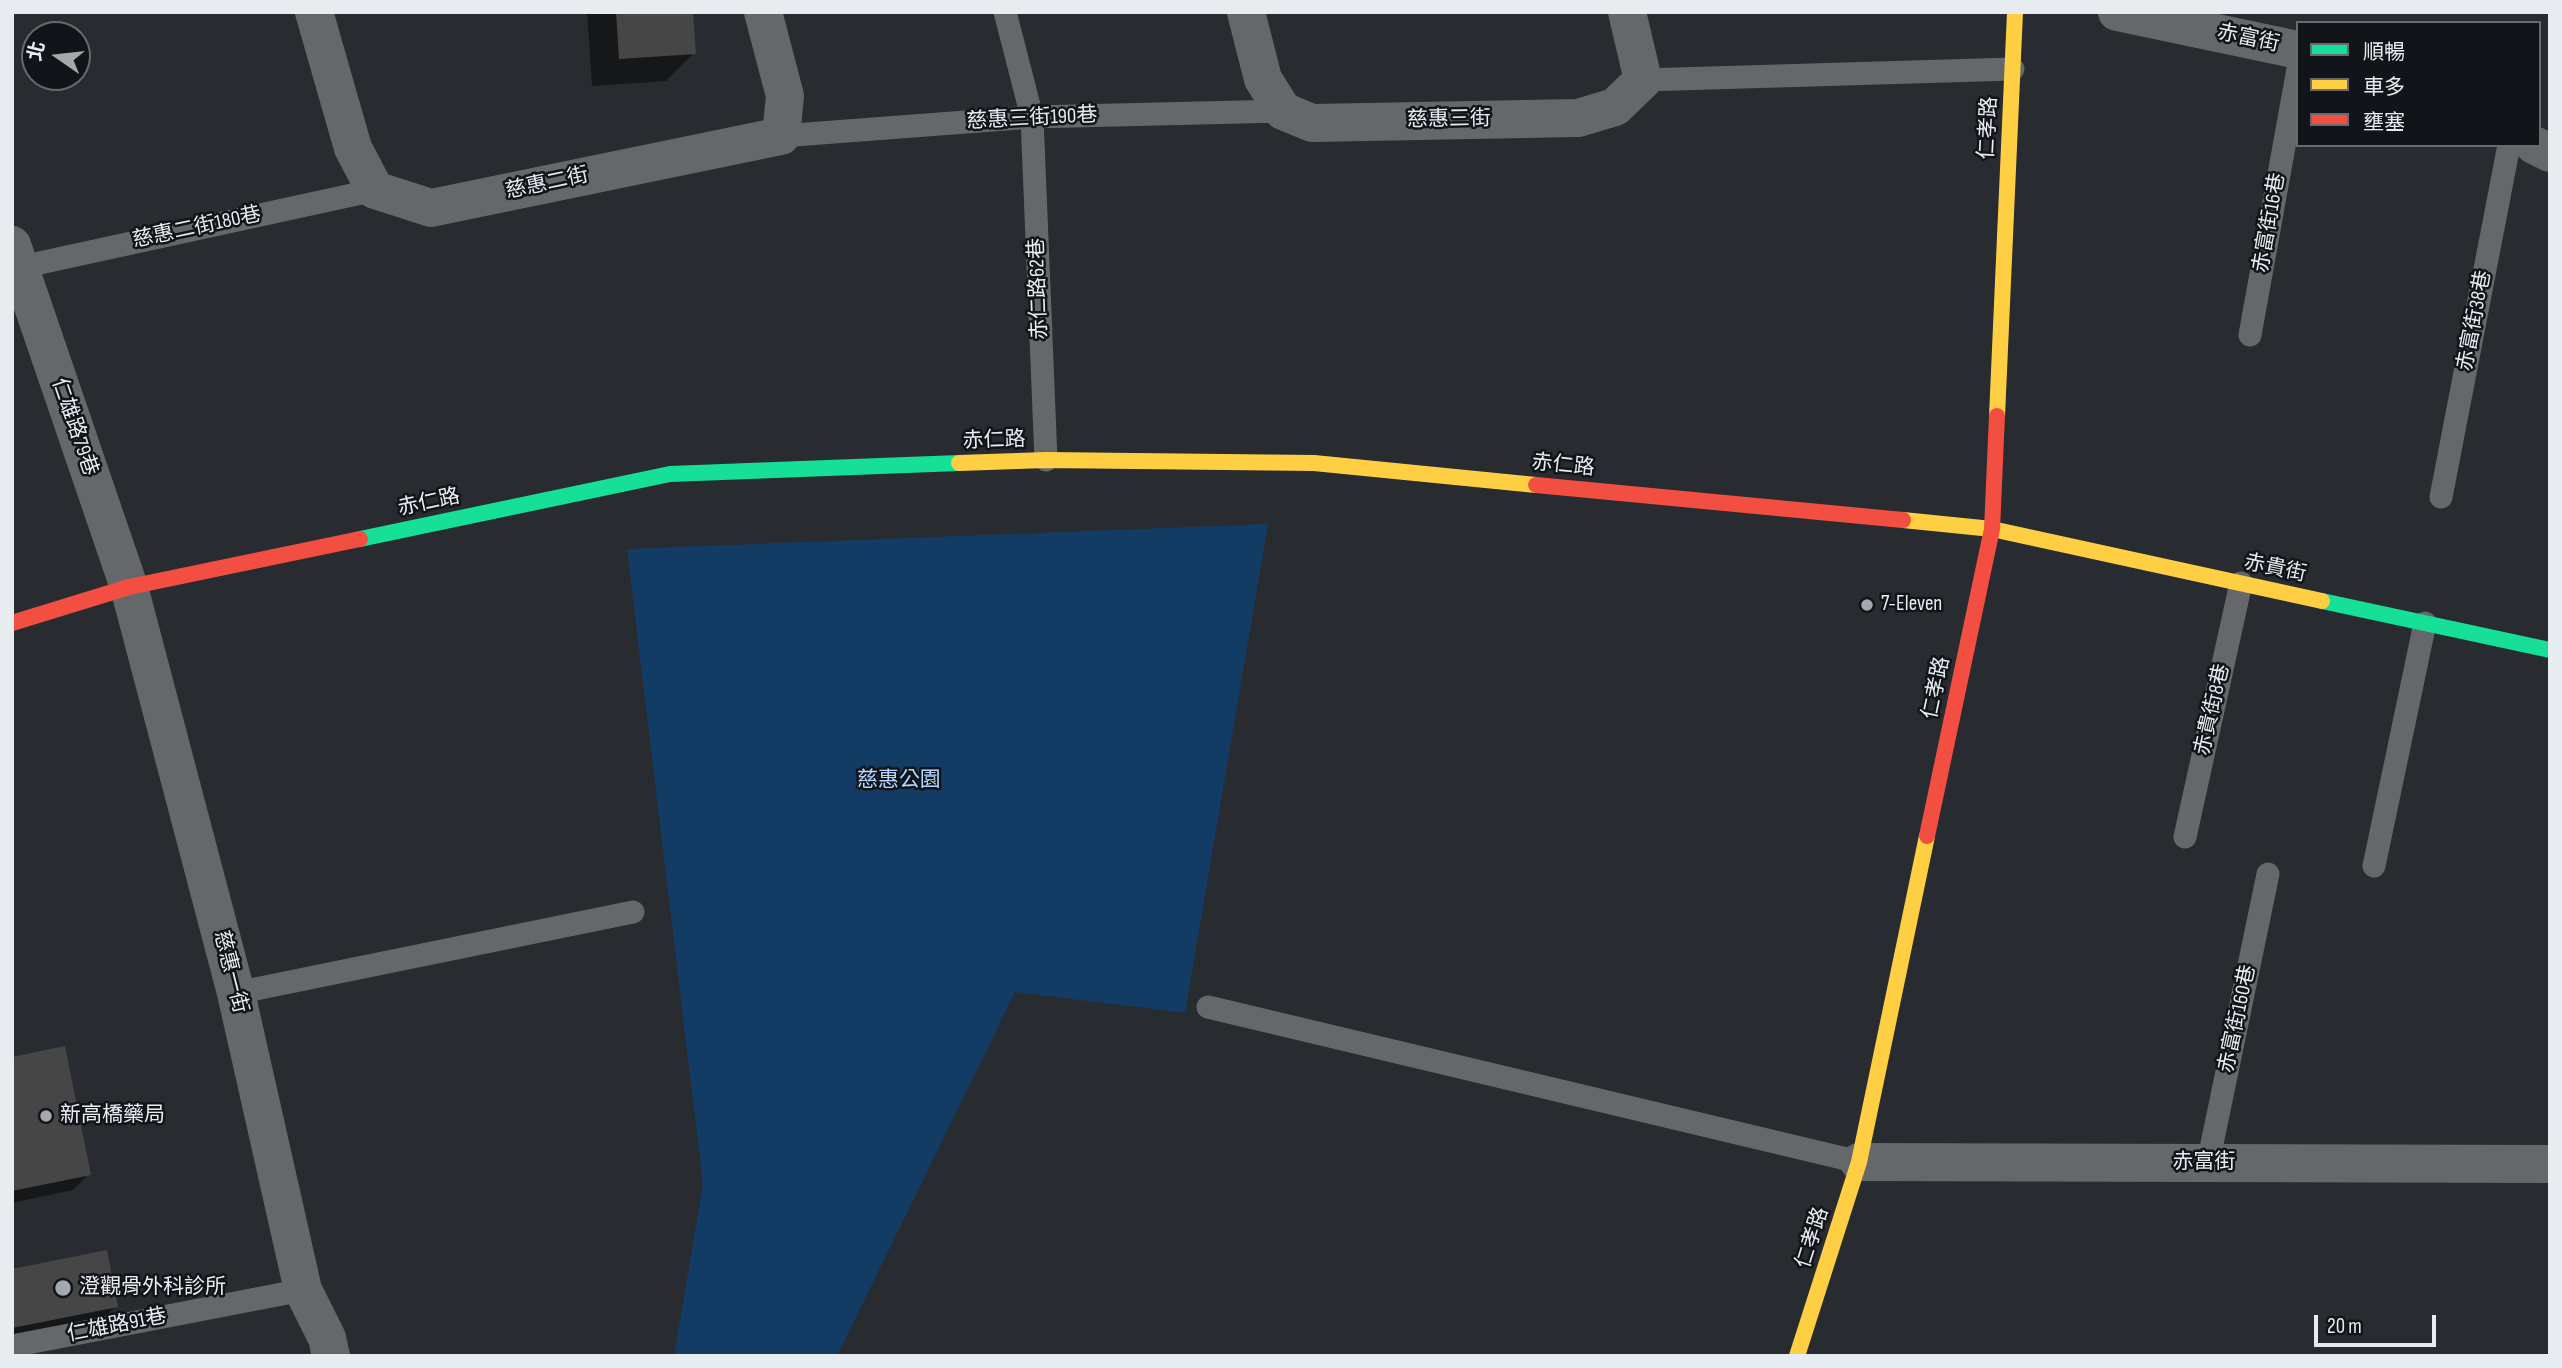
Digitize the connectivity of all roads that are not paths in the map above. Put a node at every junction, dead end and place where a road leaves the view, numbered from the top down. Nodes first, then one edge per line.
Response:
1 (314, 12) edge
2 (763, 12) edge
3 (1004, 12) edge
4 (1246, 12) edge
5 (1628, 12) edge
6 (2015, 12) edge
7 (2117, 12) edge
8 (2296, 50) edge
9 (2012, 69) junction
10 (1643, 80) junction
11 (2296, 80) edge
12 (1283, 111) junction
13 (1032, 117) junction
14 (780, 136) junction
15 (2509, 147) edge
16 (375, 190) junction
17 (15, 260) edge
18 (2250, 335) dead end
19 (1046, 460) junction
20 (2441, 497) dead end
21 (1992, 529) junction
22 (2241, 583) junction
23 (129, 587) junction
24 (12, 623) edge
25 (2425, 623) junction
26 (2550, 650) edge
27 (2185, 837) dead end
28 (2374, 866) dead end
29 (2268, 874) dead end
30 (633, 912) dead end
31 (236, 993) junction
32 (1208, 1007) dead end
33 (1859, 1163) junction
34 (2208, 1163) junction
35 (2550, 1164) edge
36 (303, 1290) junction
37 (12, 1346) edge
38 (331, 1356) edge
39 (1797, 1356) edge

1 - 16 street
2 - 14 street
3 - 13 lane, 赤仁路62巷
4 - 12 street
5 - 10 street
6 - 9 street, 仁孝路
7 - 8 street, 赤富街
9 - 10 lane
9 - 21 street, 仁孝路
10 - 12 street, 慈惠三街
11 - 18 lane, 赤富街16巷
12 - 13 lane, 慈惠三街190巷
13 - 14 lane, 慈惠三街190巷
13 - 19 lane, 赤仁路62巷
14 - 16 street, 慈惠二街
15 - 20 lane, 赤富街38巷
16 - 17 lane, 慈惠二街180巷
17 - 23 street, 仁雄路79巷
19 - 21 street, 赤仁路
19 - 23 street, 赤仁路
21 - 22 street, 赤貴街
21 - 33 street, 仁孝路
22 - 25 street, 赤貴街
22 - 27 lane, 赤貴街8巷
23 - 24 street, 赤仁路
23 - 31 street, 慈惠一街
25 - 26 street, 赤貴街
25 - 28 lane
29 - 34 lane, 赤富街160巷
30 - 31 lane
31 - 36 street, 慈惠一街
32 - 33 lane
33 - 34 street, 赤富街
33 - 39 street, 仁孝路
34 - 35 street, 赤富街
36 - 37 lane, 仁雄路91巷
36 - 38 street, 慈惠一街

